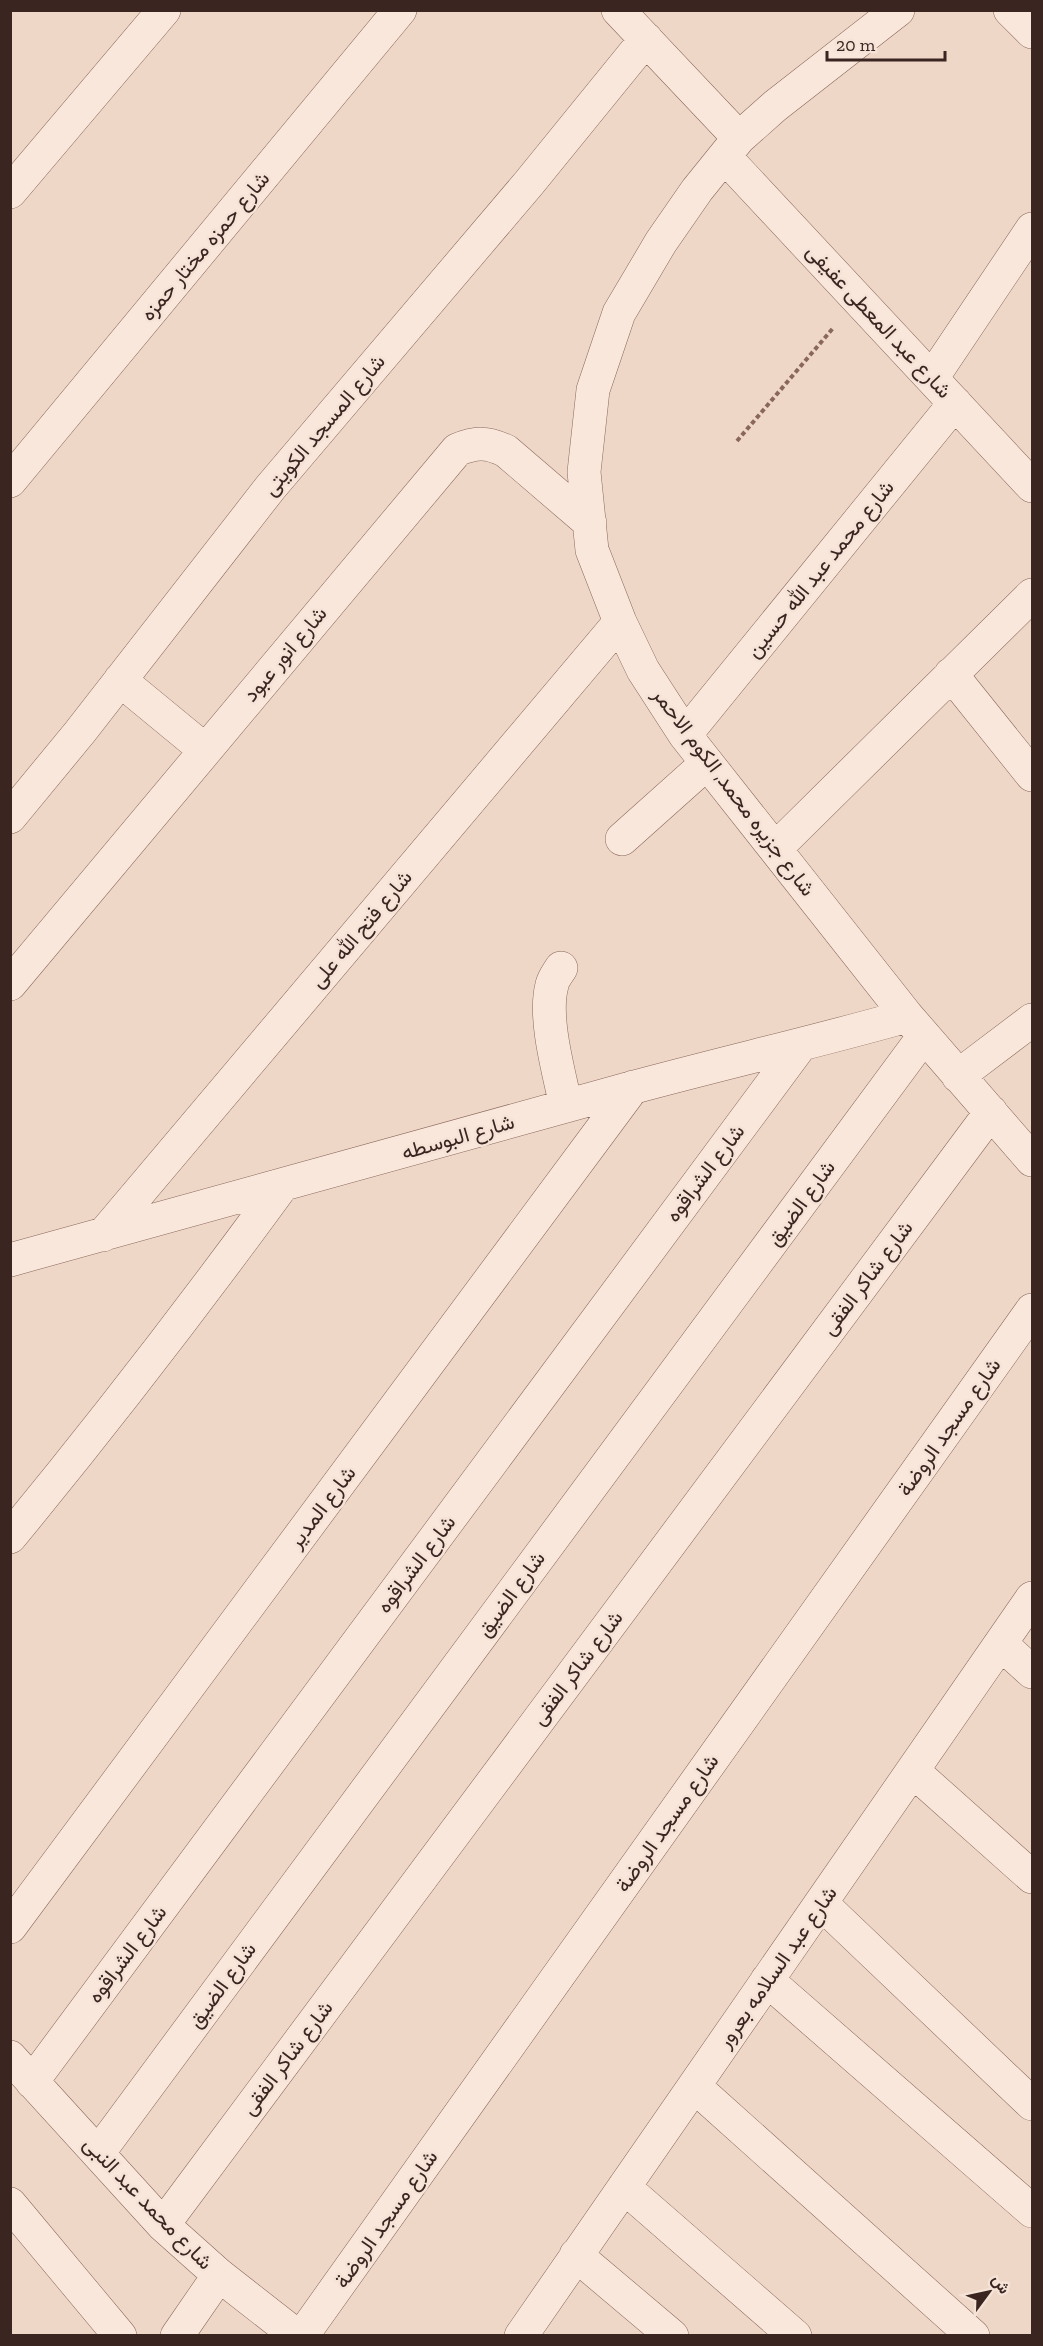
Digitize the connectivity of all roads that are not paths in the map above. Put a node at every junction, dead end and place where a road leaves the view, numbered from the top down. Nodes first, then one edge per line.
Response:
1 (164, 10) edge
2 (400, 10) edge
3 (618, 10) edge
4 (898, 10) edge
5 (1010, 10) edge
6 (1032, 32) edge
7 (646, 39) junction
8 (732, 148) junction
9 (10, 192) edge
10 (1032, 229) edge
11 (932, 378) junction
12 (955, 403) junction
13 (10, 480) edge
14 (1032, 486) edge
15 (590, 523) junction
16 (1032, 595) edge
17 (620, 622) junction
18 (951, 674) junction
19 (120, 680) junction
20 (685, 735) junction
21 (205, 750) junction
22 (707, 763) junction
23 (1032, 775) edge
24 (10, 817) edge
25 (622, 839) dead end
26 (776, 848) junction
27 (561, 968) dead end
28 (10, 984) edge
29 (1032, 1020) edge
30 (916, 1026) junction
31 (800, 1046) junction
32 (958, 1076) junction
33 (633, 1087) junction
34 (566, 1106) junction
35 (991, 1112) junction
36 (1032, 1160) edge
37 (281, 1187) junction
38 (103, 1235) junction
39 (10, 1260) edge
40 (1032, 1310) edge
41 (10, 1537) edge
42 (1032, 1598) edge
43 (1001, 1644) junction
44 (1032, 1672) edge
45 (913, 1771) junction
46 (1032, 1876) edge
47 (821, 1903) junction
48 (10, 1927) edge
49 (767, 1980) junction
50 (10, 2057) edge
51 (32, 2082) junction
52 (694, 2086) junction
53 (1032, 2104) edge
54 (99, 2152) junction
55 (624, 2187) junction
56 (10, 2204) edge
57 (1032, 2211) edge
58 (164, 2225) junction
59 (576, 2255) junction
60 (219, 2275) junction
61 (120, 2336) edge
62 (177, 2336) edge
63 (297, 2336) edge
64 (302, 2336) edge
65 (521, 2336) edge
66 (672, 2336) edge
67 (795, 2336) edge
68 (973, 2336) edge

1 - 9 street
2 - 13 street, شارع حمزه مختار حمزه
3 - 7 street, شارع عبد المعطى عفيفى
4 - 8 street, شارع جزيره محمد, الكوم الاحمر
5 - 6 street
7 - 8 street, شارع عبد المعطى عفيفى
7 - 19 street, شارع المسجد الكويتى
8 - 11 street, شارع عبد المعطى عفيفى
8 - 15 street, شارع جزيره محمد, الكوم الاحمر
10 - 11 street
11 - 12 street, شارع عبد المعطى عفيفى
12 - 14 street, شارع عبد المعطى عفيفى
12 - 20 street, شارع محمد عبد الله حسين
15 - 17 street, شارع جزيره محمد, الكوم الاحمر
15 - 21 street, شارع انور عبود
16 - 18 street
17 - 20 street, شارع جزيره محمد, الكوم الاحمر
17 - 38 street, شارع فتح الله على
18 - 23 street
18 - 26 street
19 - 21 street
19 - 24 street, شارع المسجد الكويتى
20 - 22 street, شارع جزيره محمد, الكوم الاحمر
21 - 28 street, شارع انور عبود
22 - 25 street
22 - 26 street, شارع جزيره محمد, الكوم الاحمر
26 - 30 street, شارع جزيره محمد, الكوم الاحمر
27 - 34 street
29 - 32 street
30 - 31 street, شارع البوسطه
30 - 32 street, شارع جزيره محمد, الكوم الاحمر
30 - 54 street, شارع الضيق
31 - 33 street, شارع البوسطه
31 - 51 street, شارع الشراقوه
32 - 35 street, شارع جزيره محمد, الكوم الاحمر
33 - 34 street, شارع البوسطه
33 - 48 street, شارع المدير
34 - 37 street, شارع البوسطه
35 - 36 street, شارع جزيره محمد, الكوم الاحمر
35 - 58 street, شارع شاكر الفقى
37 - 38 street, شارع البوسطه
37 - 41 street
38 - 39 street, شارع البوسطه
40 - 64 street, شارع مسجد الروضة
42 - 43 street, شارع عبد السلامه بعرور
43 - 44 street
43 - 45 street, شارع عبد السلامه بعرور
45 - 46 street
45 - 47 street, شارع عبد السلامه بعرور
47 - 49 street, شارع عبد السلامه بعرور
47 - 53 street
49 - 52 street, شارع عبد السلامه بعرور
49 - 57 street
50 - 51 street, شارع محمد عبد النبى
51 - 54 street, شارع محمد عبد النبى
52 - 55 street, شارع عبد السلامه بعرور
52 - 68 street
54 - 58 street, شارع محمد عبد النبى
55 - 59 street, شارع عبد السلامه بعرور
55 - 67 street
56 - 61 street
58 - 60 street, شارع محمد عبد النبى
59 - 65 street, شارع عبد السلامه بعرور
59 - 66 street
60 - 62 street
60 - 63 street, شارع محمد عبد النبى

